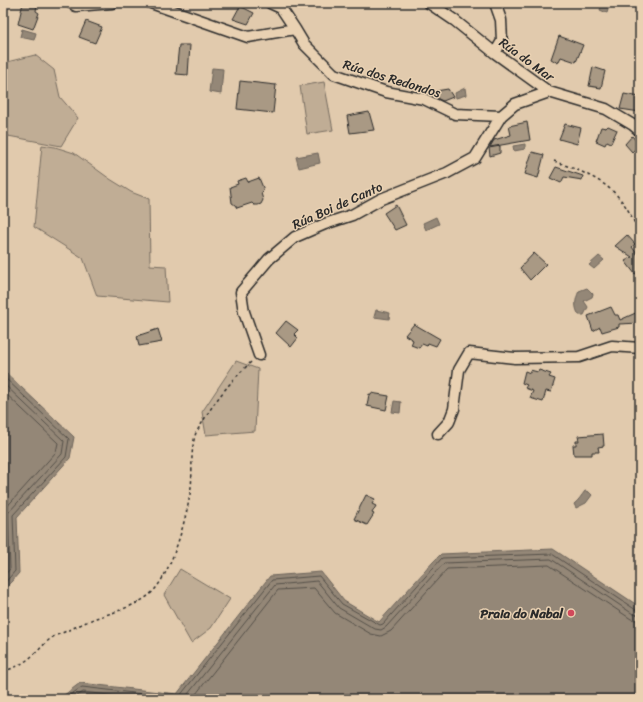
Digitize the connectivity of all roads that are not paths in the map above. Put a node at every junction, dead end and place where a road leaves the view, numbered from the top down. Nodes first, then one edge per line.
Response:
1 (71, 3) edge
2 (112, 3) edge
3 (150, 3) edge
4 (270, 3) edge
5 (429, 3) edge
6 (495, 3) edge
7 (295, 28) junction
8 (495, 52) junction
9 (549, 92) junction
10 (500, 116) junction
11 (640, 131) edge
12 (640, 348) edge
13 (259, 355) road end
14 (438, 434) dead end

1 - 2 street
3 - 7 street
4 - 7 street, Rúa dos Redondos
5 - 8 street, Rúa do Mar
6 - 8 street
7 - 10 street, Rúa dos Redondos
8 - 9 street, Rúa do Mar
9 - 10 street
9 - 11 street, Rúa do Mar
10 - 13 street, Rúa Boi de Canto
12 - 14 street

